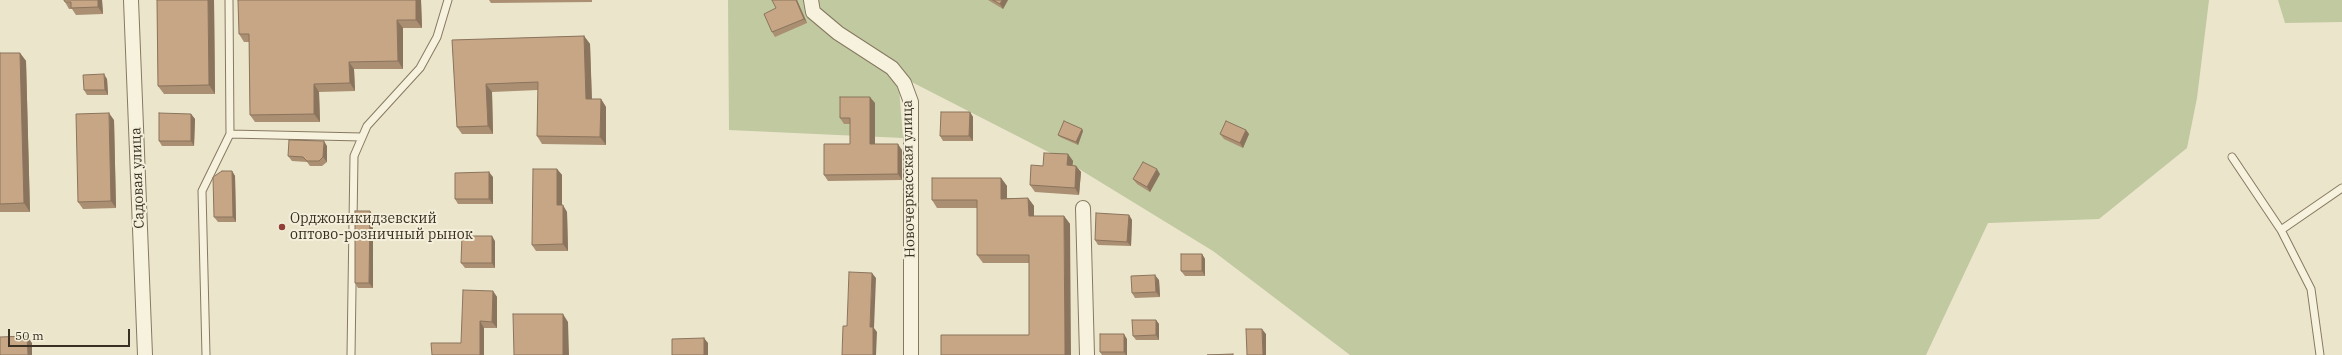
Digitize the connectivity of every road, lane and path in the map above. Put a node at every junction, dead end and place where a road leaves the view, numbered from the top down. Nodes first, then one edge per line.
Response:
1 (131, 0) edge
2 (229, 0) edge
3 (448, 0) edge
4 (811, 0) edge
5 (230, 134) junction
6 (362, 137) junction
7 (2232, 157) dead end
8 (2342, 188) edge
9 (1083, 208) dead end
10 (2281, 230) junction
11 (145, 355) edge
12 (206, 355) edge
13 (351, 355) edge
14 (910, 355) edge
15 (1088, 355) edge
16 (2320, 355) edge

1 - 11 street, Садовая улица
2 - 5 lane
3 - 6 lane
4 - 14 street, Новочеркасская улица
5 - 6 lane
5 - 12 lane
6 - 13 lane
7 - 10 lane
8 - 10 lane
9 - 15 street
10 - 16 lane

